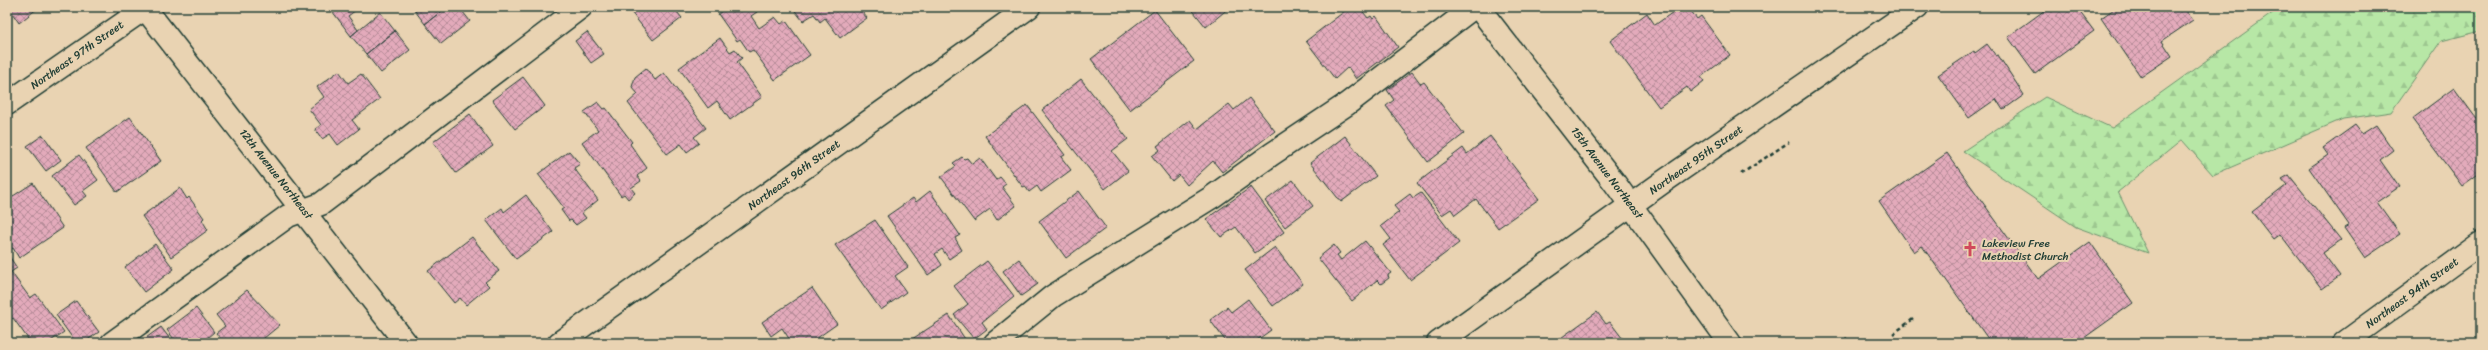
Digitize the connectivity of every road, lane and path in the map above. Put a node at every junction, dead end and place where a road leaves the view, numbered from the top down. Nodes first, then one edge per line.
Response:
1 (581, 7) edge
2 (1029, 7) edge
3 (1474, 7) edge
4 (1478, 7) edge
5 (1917, 7) edge
6 (145, 8) edge
7 (7, 104) edge
8 (1790, 142) dead end
9 (1741, 174) dead end
10 (1631, 205) junction
11 (303, 209) junction
12 (2481, 243) edge
13 (1913, 319) dead end
14 (1893, 334) dead end
15 (1847, 338) dead end
16 (112, 343) edge
17 (406, 343) edge
18 (559, 343) edge
19 (995, 343) edge
20 (1438, 343) edge
21 (1730, 343) edge
22 (1840, 343) edge
23 (2344, 343) edge

1 - 11 street
2 - 18 street, Northeast 96th Street
3 - 19 street
4 - 10 street, 15th Avenue Northeast
5 - 10 street, Northeast 95th Street
6 - 7 street, Northeast 97th Street
6 - 11 street, 12th Avenue Northeast
8 - 9 path
10 - 20 street, Northeast 95th Street
10 - 21 street, 15th Avenue Northeast
11 - 16 street
11 - 17 street, 12th Avenue Northeast
12 - 23 street, Northeast 94th Street
13 - 14 path
15 - 22 path

